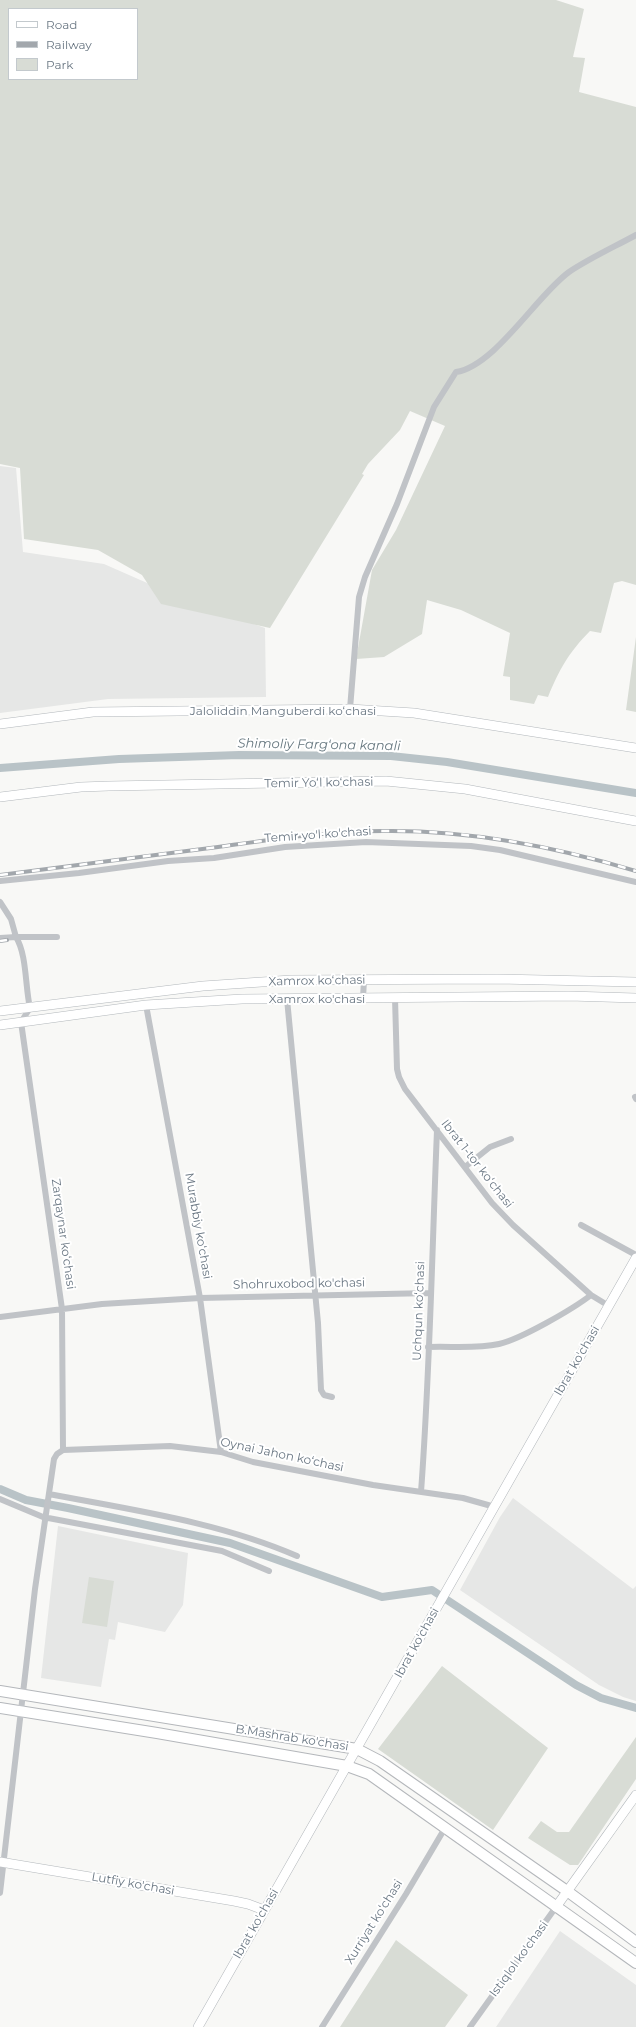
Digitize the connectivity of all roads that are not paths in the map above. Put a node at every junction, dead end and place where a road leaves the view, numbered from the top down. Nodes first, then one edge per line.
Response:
1 (636, 235) edge
2 (350, 709) junction
3 (0, 724) edge
4 (636, 748) edge
5 (0, 797) edge
6 (636, 821) edge
7 (0, 881) edge
8 (636, 882) edge
9 (0, 902) edge
10 (16, 937) junction
11 (57, 937) dead end
12 (0, 938) edge
13 (364, 980) junction
14 (636, 982) edge
15 (364, 998) junction
16 (395, 998) junction
17 (636, 998) edge
18 (287, 999) junction
19 (146, 1005) junction
20 (30, 1008) junction
21 (0, 1011) edge
22 (21, 1022) junction
23 (0, 1025) edge
24 (437, 1130) junction
25 (511, 1139) dead end
26 (465, 1167) junction
27 (581, 1225) dead end
28 (635, 1260) edge
29 (430, 1292) junction
30 (314, 1294) junction
31 (591, 1294) junction
32 (200, 1298) junction
33 (609, 1306) junction
34 (62, 1309) junction
35 (0, 1317) edge
36 (428, 1346) junction
37 (332, 1397) dead end
38 (62, 1450) junction
39 (221, 1452) junction
40 (421, 1492) junction
41 (49, 1495) junction
42 (0, 1499) edge
43 (495, 1507) junction
44 (46, 1515) junction
45 (297, 1556) dead end
46 (270, 1570) dead end
47 (0, 1691) edge
48 (24, 1694) junction
49 (0, 1708) edge
50 (22, 1711) junction
51 (357, 1749) junction
52 (347, 1766) junction
53 (636, 1795) edge
54 (445, 1828) junction
55 (2, 1862) edge
56 (567, 1891) junction
57 (0, 1893) edge
58 (556, 1907) junction
59 (264, 1910) junction
60 (636, 1942) edge
61 (636, 1963) edge
62 (198, 2027) edge
63 (322, 2027) edge
64 (470, 2027) edge

1 - 2 street
2 - 3 main road, Jaloliddin Manguberdi koʻchasi
2 - 4 main road, Jaloliddin Manguberdi koʻchasi
5 - 6 main road, Temir Yoʻl koʻchasi
7 - 8 street, Temir yo'l ko'chasi
9 - 10 street
10 - 11 street
10 - 12 street
10 - 20 street
13 - 14 main road, Xamrox koʻchasi
13 - 15 street
13 - 20 main road, Xamrox koʻchasi
15 - 16 main road, Xamrox ko'chasi
15 - 18 main road, Xamrox ko'chasi
16 - 17 main road, Xamrox ko'chasi
16 - 24 street, Ibrat 1-tor koʻchasi
18 - 19 main road, Xamrox ko'chasi
18 - 30 street
19 - 22 main road, Xamrox ko'chasi
19 - 32 street, Murabbiy ko‘chasi
20 - 21 main road, Xamrox koʻchasi
20 - 22 street
22 - 23 main road, Xamrox ko'chasi
22 - 34 street, Zarqaynar ko‘chasi
24 - 26 street, Ibrat 1-tor koʻchasi
24 - 29 street, Uchqun koʻchasi
25 - 26 street
26 - 31 street, Ibrat 1-tor koʻchasi
27 - 28 street
28 - 33 main road, Ibrat ko'chasi
29 - 30 street, Shohruxobod ko'chasi
29 - 36 street, Uchqun koʻchasi
30 - 32 street, Shohruxobod ko'chasi
30 - 37 street
31 - 33 street, Ibrat 1-tor koʻchasi
31 - 36 street
32 - 34 street, Shohruxobod ko'chasi
32 - 39 street, Murabbiy ko‘chasi
33 - 43 main road, Ibrat ko'chasi
34 - 35 street, Shohruxobod ko'chasi
34 - 38 street, Zarqaynar ko‘chasi
36 - 40 street, Uchqun koʻchasi
38 - 39 street, Oynai Jahon ko‘chasi
38 - 41 street
39 - 40 street, Oynai Jahon ko‘chasi
40 - 43 street, Oynai Jahon ko‘chasi
41 - 44 street
41 - 45 street
42 - 44 street
43 - 51 main road, Ibrat ko'chasi
44 - 46 street
44 - 48 street
47 - 48 main road, B.Mashrab ko'chasi
48 - 50 street
48 - 51 main road, B.Mashrab ko'chasi
49 - 50 main road, B.Mashrab ko'chasi
50 - 52 main road, B.Mashrab ko'chasi
50 - 55 street
51 - 52 main road, Ibrat ko'chasi
51 - 56 main road, B.Mashrab ko'chasi
52 - 54 main road, B.Mashrab ko'chasi
52 - 59 main road, Ibrat ko'chasi
53 - 56 main road, Istiqlol ko'chasi
54 - 58 main road, B.Mashrab ko'chasi
54 - 63 street, Xurriyat ko‘chasi
55 - 57 street
55 - 59 main road, Lutfiy ko'chasi
56 - 58 main road, Istiqlol ko'chasi
56 - 60 main road, B.Mashrab ko'chasi
58 - 61 main road, B.Mashrab ko'chasi
58 - 64 street, Istiqlol ko'chasi
59 - 62 main road, Ibrat ko'chasi

